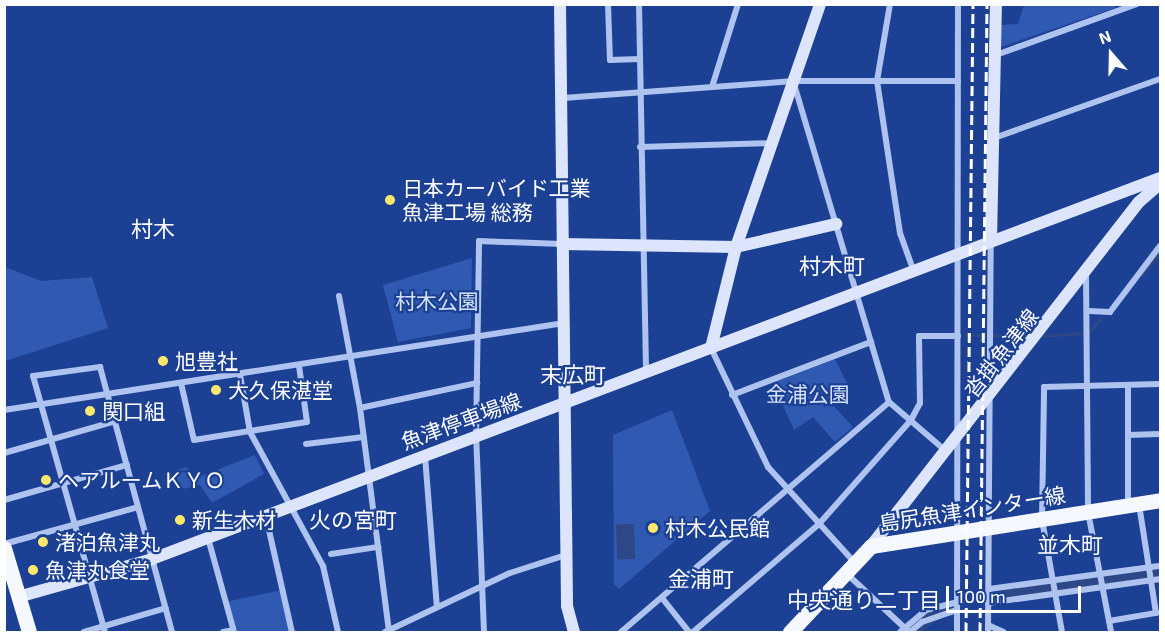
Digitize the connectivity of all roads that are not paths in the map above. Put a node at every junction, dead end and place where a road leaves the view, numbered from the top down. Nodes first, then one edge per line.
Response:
1 (561, 4) edge
2 (608, 4) edge
3 (639, 4) edge
4 (738, 4) edge
5 (820, 4) edge
6 (890, 4) edge
7 (958, 4) edge
8 (996, 4) edge
9 (1137, 4) edge
10 (996, 55) junction
11 (640, 59) junction
12 (1161, 79) edge
13 (793, 81) junction
14 (877, 81) junction
15 (958, 81) junction
16 (712, 87) junction
17 (640, 92) junction
18 (562, 98) junction
19 (994, 138) junction
20 (772, 143) junction
21 (640, 147) junction
22 (1161, 178) edge
23 (1161, 184) edge
24 (837, 224) junction
25 (991, 241) junction
26 (562, 244) junction
27 (1161, 246) edge
28 (736, 247) junction
29 (641, 248) junction
30 (957, 255) junction
31 (914, 272) junction
32 (1086, 274) junction
33 (858, 294) junction
34 (339, 296) dead end
35 (1089, 311) junction
36 (564, 323) junction
37 (477, 334) junction
38 (958, 336) junction
39 (871, 342) junction
40 (711, 348) junction
41 (351, 357) junction
42 (299, 366) junction
43 (646, 373) junction
44 (240, 375) junction
45 (181, 383) junction
46 (477, 383) junction
47 (1161, 384) edge
48 (1128, 385) junction
49 (1088, 386) junction
50 (108, 393) junction
51 (732, 395) junction
52 (991, 397) junction
53 (889, 402) junction
54 (41, 403) junction
55 (566, 403) junction
56 (360, 408) junction
57 (4, 410) edge
58 (911, 420) junction
59 (116, 421) junction
60 (250, 432) junction
61 (1128, 435) junction
62 (1161, 435) edge
63 (364, 436) junction
64 (476, 437) junction
65 (958, 439) junction
66 (51, 440) junction
67 (306, 444) dead end
68 (947, 452) junction
69 (4, 453) edge
70 (425, 456) junction
71 (127, 465) junction
72 (369, 477) junction
73 (63, 484) junction
74 (789, 490) junction
75 (4, 500) edge
76 (1161, 500) edge
77 (1133, 504) junction
78 (138, 507) junction
79 (288, 507) junction
80 (1088, 512) junction
81 (266, 516) junction
82 (1042, 520) junction
83 (75, 524) junction
84 (819, 524) junction
85 (988, 528) junction
86 (957, 533) junction
87 (208, 538) junction
88 (4, 546) edge
89 (871, 546) junction
90 (378, 547) junction
91 (331, 554) dead end
92 (567, 555) junction
93 (152, 559) junction
94 (1161, 566) edge
95 (851, 568) junction
96 (1149, 568) junction
97 (1099, 575) junction
98 (89, 576) junction
99 (1161, 579) edge
100 (1151, 581) junction
101 (1052, 583) junction
102 (481, 586) junction
103 (1101, 588) junction
104 (989, 590) junction
105 (1054, 594) junction
106 (18, 597) junction
107 (662, 598) junction
108 (957, 602) junction
109 (988, 603) junction
110 (437, 607) junction
111 (166, 608) junction
112 (957, 610) junction
113 (1109, 621) junction
114 (988, 629) edge
115 (104, 630) edge
116 (234, 631) edge
117 (905, 631) edge
118 (387, 632) edge
119 (29, 633) edge
120 (84, 633) edge
121 (172, 633) edge
122 (223, 633) edge
123 (291, 633) edge
124 (338, 633) edge
125 (484, 633) edge
126 (574, 633) edge
127 (621, 633) edge
128 (691, 633) edge
129 (790, 633) edge
130 (957, 633) edge
131 (1004, 633) edge
132 (1062, 633) edge
133 (1111, 633) edge

1 - 18 street
2 - 11 street
3 - 11 street
4 - 16 street
5 - 13 street
6 - 14 street
7 - 15 street
8 - 10 street
9 - 10 street
10 - 19 street
11 - 17 street
12 - 19 street
13 - 14 street
13 - 16 street
13 - 20 street
13 - 24 street
14 - 15 street
14 - 31 street
15 - 30 street
16 - 17 street
17 - 18 street
17 - 21 street
18 - 26 street
19 - 25 street
20 - 21 street
20 - 28 street
21 - 29 street
22 - 25 street, 魚津停車場線
23 - 32 street, 沓掛魚津線
24 - 28 street
24 - 33 street
25 - 30 street, 魚津停車場線
25 - 52 street
26 - 29 street
26 - 36 street
26 - 37 street
27 - 35 street
28 - 29 street
28 - 40 street
29 - 43 street
30 - 31 street, 魚津停車場線
30 - 38 street
31 - 33 street, 魚津停車場線
32 - 35 street
32 - 52 street, 沓掛魚津線
33 - 39 street
33 - 40 street, 魚津停車場線
34 - 41 street
35 - 49 street
36 - 37 street
36 - 55 street
37 - 41 street
37 - 46 street
38 - 58 street
38 - 65 street
39 - 51 street
39 - 53 street
40 - 43 street, 魚津停車場線
40 - 51 street
41 - 42 street
41 - 56 street
42 - 44 street
42 - 60 street
43 - 55 street, 魚津停車場線
44 - 45 street
44 - 60 street
45 - 50 street
45 - 60 street
46 - 56 street
46 - 64 street
47 - 48 street
48 - 49 street
48 - 61 street
49 - 80 street
49 - 82 street
50 - 54 street
50 - 54 street
50 - 59 street
51 - 74 street
52 - 65 street, 沓掛魚津線
52 - 85 street
53 - 58 street
53 - 74 street
54 - 57 street
54 - 66 street
55 - 64 street, 魚津停車場線
55 - 92 street
56 - 63 street
58 - 68 street
58 - 84 street
59 - 66 street
59 - 71 street
60 - 79 street
61 - 62 street
61 - 77 street
63 - 67 street
63 - 72 street
64 - 70 street, 魚津停車場線
64 - 102 street
65 - 68 street, 沓掛魚津線
65 - 86 street
66 - 69 street
66 - 73 street
68 - 89 street, 沓掛魚津線
70 - 72 street, 魚津停車場線
70 - 110 street
71 - 73 street
71 - 78 street
72 - 79 street, 魚津停車場線
72 - 90 street
73 - 75 street
73 - 83 street
74 - 84 street
74 - 107 street
76 - 77 main road, 島尻魚津インター線
77 - 80 main road, 島尻魚津インター線
77 - 96 street
78 - 83 street
78 - 93 street
79 - 81 street, 魚津停車場線
79 - 124 street
80 - 82 main road, 島尻魚津インター線
80 - 97 street
81 - 87 street, 魚津停車場線
81 - 123 street
82 - 85 main road, 島尻魚津インター線
82 - 101 street
83 - 88 street
83 - 98 street
84 - 95 street
84 - 128 street
85 - 86 main road, 島尻魚津インター線
85 - 104 street
86 - 89 main road, 島尻魚津インター線
86 - 108 street
87 - 93 street, 魚津停車場線
87 - 116 street
88 - 106 main road
89 - 95 main road, 島尻魚津インター線
90 - 91 street
90 - 118 street
92 - 102 street
92 - 126 street
93 - 98 street, 魚津停車場線
93 - 111 street
94 - 96 street
95 - 117 street
95 - 129 main road, 島尻魚津インター線
96 - 97 street
96 - 100 street
97 - 101 street
97 - 103 street
98 - 106 street, 魚津停車場線
98 - 115 street
99 - 100 street
100 - 103 street
100 - 113 street
101 - 104 street
101 - 105 street
102 - 110 street
102 - 125 street
103 - 105 street
103 - 113 street
104 - 109 street
105 - 109 street
105 - 132 street
106 - 119 main road
107 - 127 street
107 - 128 street
108 - 112 street
108 - 117 street
109 - 114 street
110 - 118 street
111 - 115 street
111 - 121 street
112 - 117 street
112 - 130 street
113 - 133 street
114 - 131 street
115 - 120 street
116 - 122 street

